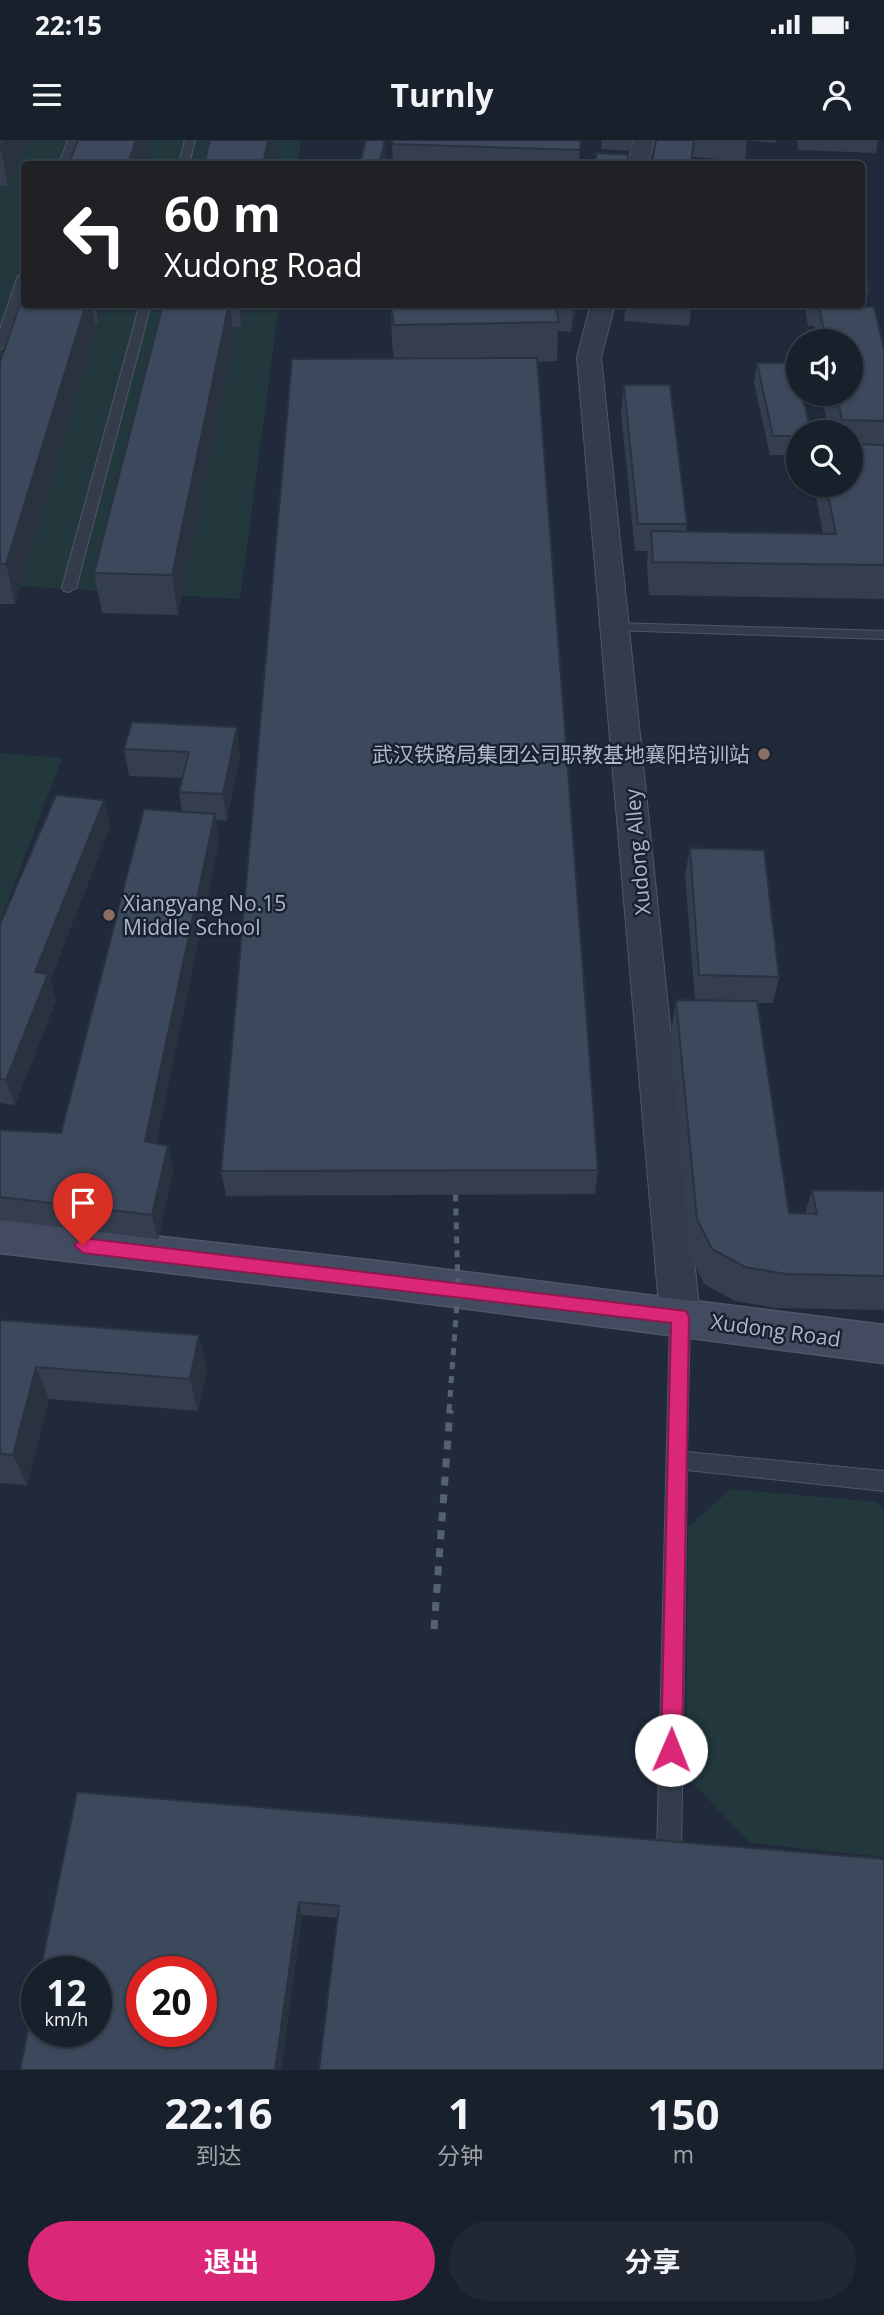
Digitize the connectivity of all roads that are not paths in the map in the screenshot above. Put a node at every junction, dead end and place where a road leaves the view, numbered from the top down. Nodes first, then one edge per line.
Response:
1 (73, 140) edge
2 (190, 140) edge
3 (644, 140) edge
4 (65, 161) edge
5 (185, 161) edge
6 (639, 161) edge
7 (21, 285) edge
8 (145, 308) edge
9 (602, 308) edge
10 (0, 346) edge
11 (69, 588) dead end
12 (616, 626) junction
13 (884, 635) edge
14 (0, 1236) edge
15 (680, 1317) junction
16 (884, 1344) edge
17 (677, 1461) junction
18 (884, 1481) edge
19 (669, 1855) edge

1 - 4 lane
2 - 5 lane
3 - 6 street
7 - 10 lane
8 - 11 lane
9 - 12 street, Xudong Alley
12 - 13 lane
12 - 15 street, Xudong Alley
14 - 15 street, Xudong Road
15 - 16 street, Xudong Road
15 - 17 lane
17 - 18 lane
17 - 19 lane

